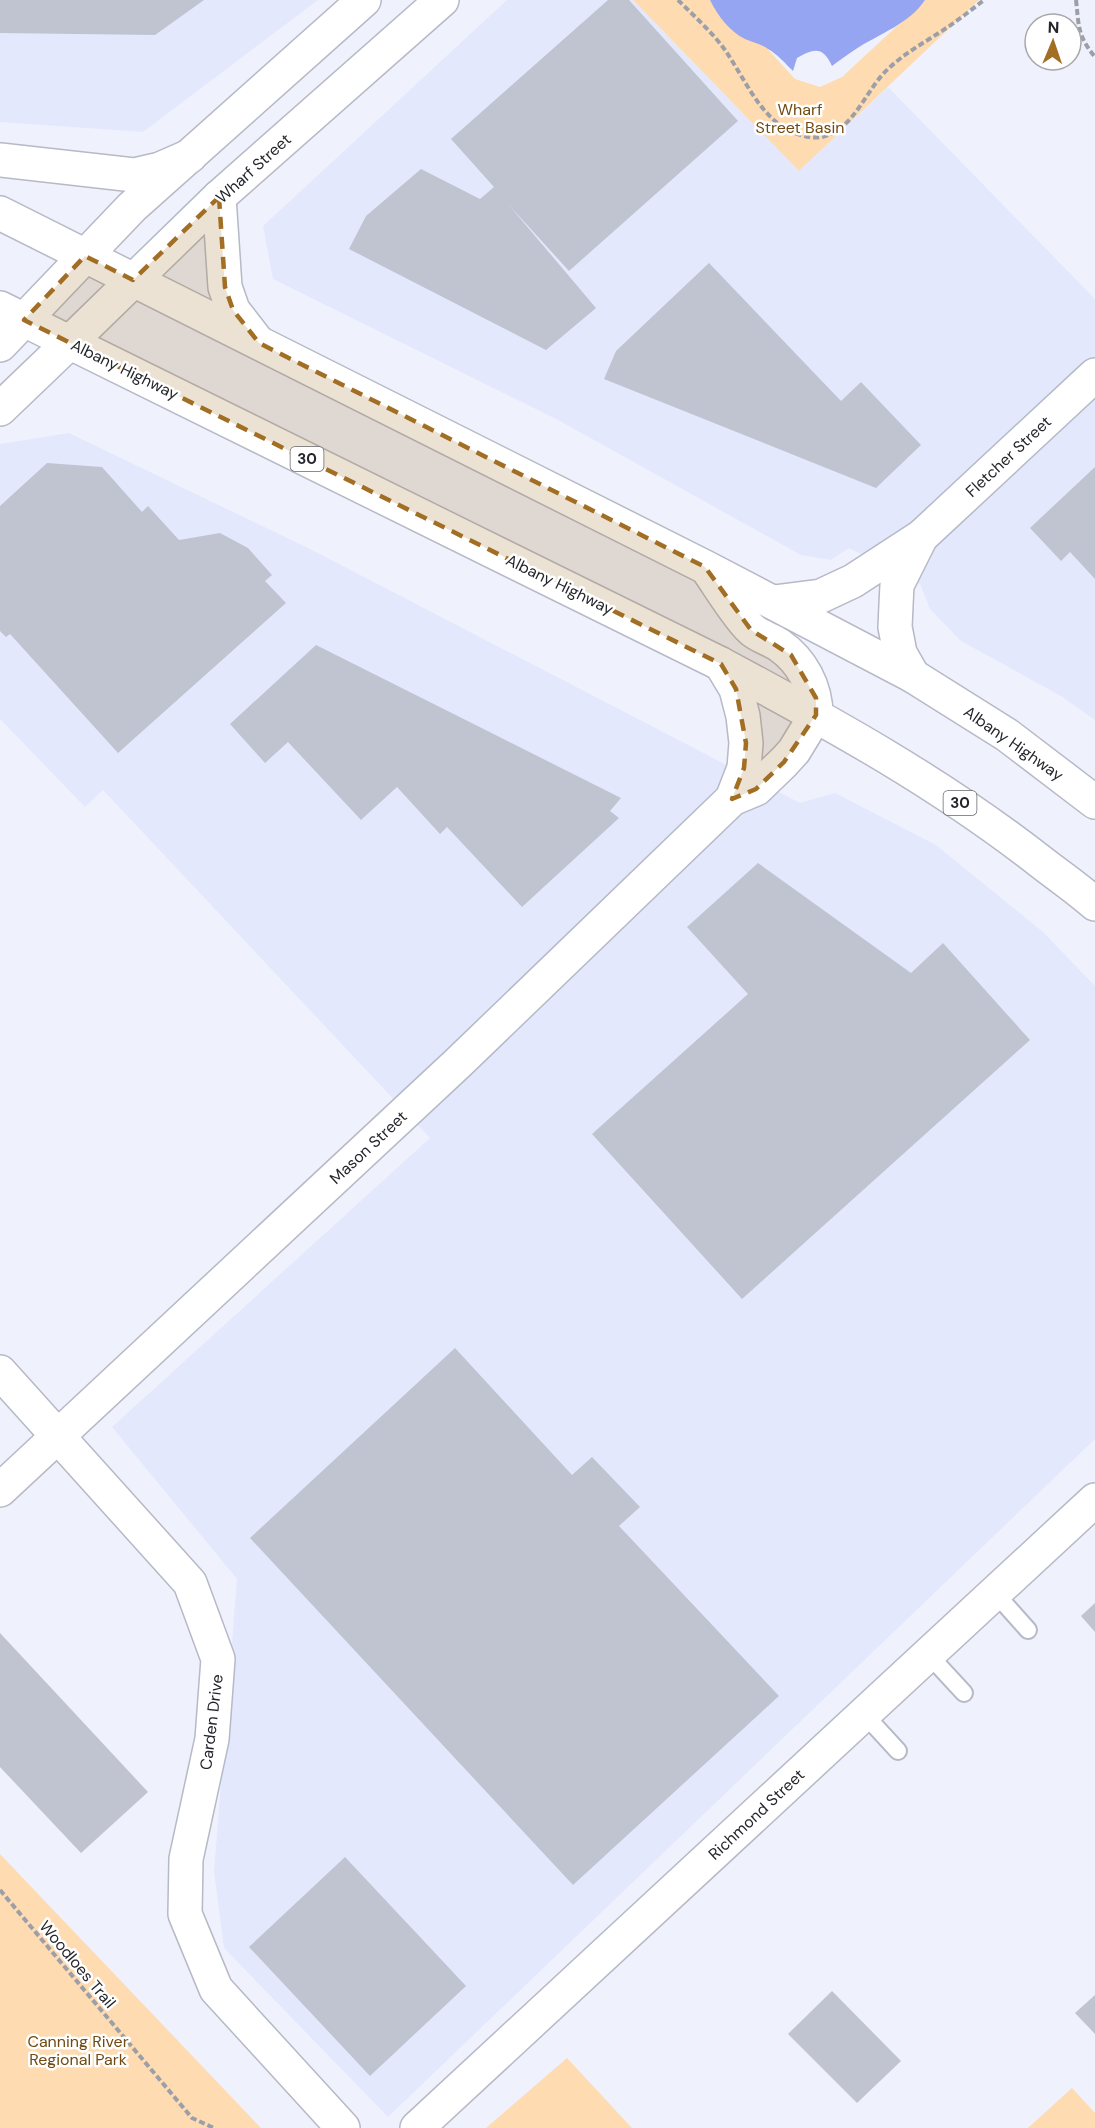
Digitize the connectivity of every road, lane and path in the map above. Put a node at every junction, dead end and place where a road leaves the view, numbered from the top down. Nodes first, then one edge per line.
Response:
1 (364, 0) edge
2 (678, 0) edge
3 (984, 0) edge
4 (1076, 0) edge
5 (437, 1) edge
6 (1095, 57) edge
7 (190, 156) junction
8 (0, 160) edge
9 (219, 197) junction
10 (0, 213) edge
11 (85, 256) junction
12 (133, 280) junction
13 (12, 314) edge
14 (70, 342) junction
15 (259, 343) junction
16 (0, 345) edge
17 (1095, 375) edge
18 (0, 409) edge
19 (922, 536) junction
20 (705, 567) junction
21 (774, 602) junction
22 (721, 664) junction
23 (913, 676) junction
24 (816, 715) junction
25 (732, 799) junction
26 (1095, 802) edge
27 (1095, 904) edge
28 (0, 1372) edge
29 (59, 1436) junction
30 (0, 1490) edge
31 (1095, 1500) edge
32 (995, 1593) junction
33 (1028, 1630) dead end
34 (928, 1654) junction
35 (964, 1693) dead end
36 (864, 1714) junction
37 (898, 1751) dead end
38 (0, 1890) edge
39 (214, 2128) edge
40 (343, 2128) edge
41 (417, 2128) edge

1 - 7 main road
2 - 3 path
4 - 6 path
5 - 9 main road, Wharf Street
7 - 8 main road
7 - 11 main road
9 - 12 main road, Wharf Street
9 - 15 main road
10 - 11 main road, Albany Highway
11 - 12 main road, Albany Highway
11 - 13 main road
12 - 14 main road, Wharf Street
12 - 15 main road, Albany Highway
13 - 14 main road, Albany Highway / 30
13 - 16 main road
14 - 18 main road
14 - 22 main road, Albany Highway / 30
15 - 20 main road, Albany Highway
17 - 19 main road, Fletcher Street
19 - 21 main road, Fletcher Street
19 - 23 main road, Fletcher Street
20 - 21 main road, Albany Highway
20 - 24 main road
21 - 23 main road, Albany Highway
22 - 24 main road, Albany Highway / 30
22 - 25 main road, Mason Street
23 - 26 main road, Albany Highway
24 - 25 main road, Mason Street
24 - 27 main road, Albany Highway / 30
25 - 29 main road, Mason Street
28 - 29 main road, Carden Drive
29 - 30 main road, Mason Street
29 - 40 main road, Carden Drive
31 - 32 main road, Richmond Street
32 - 33 lane
32 - 34 main road, Richmond Street
34 - 35 lane
34 - 36 main road, Richmond Street
36 - 37 lane
36 - 41 main road, Richmond Street
38 - 39 path, Woodloes Trail

